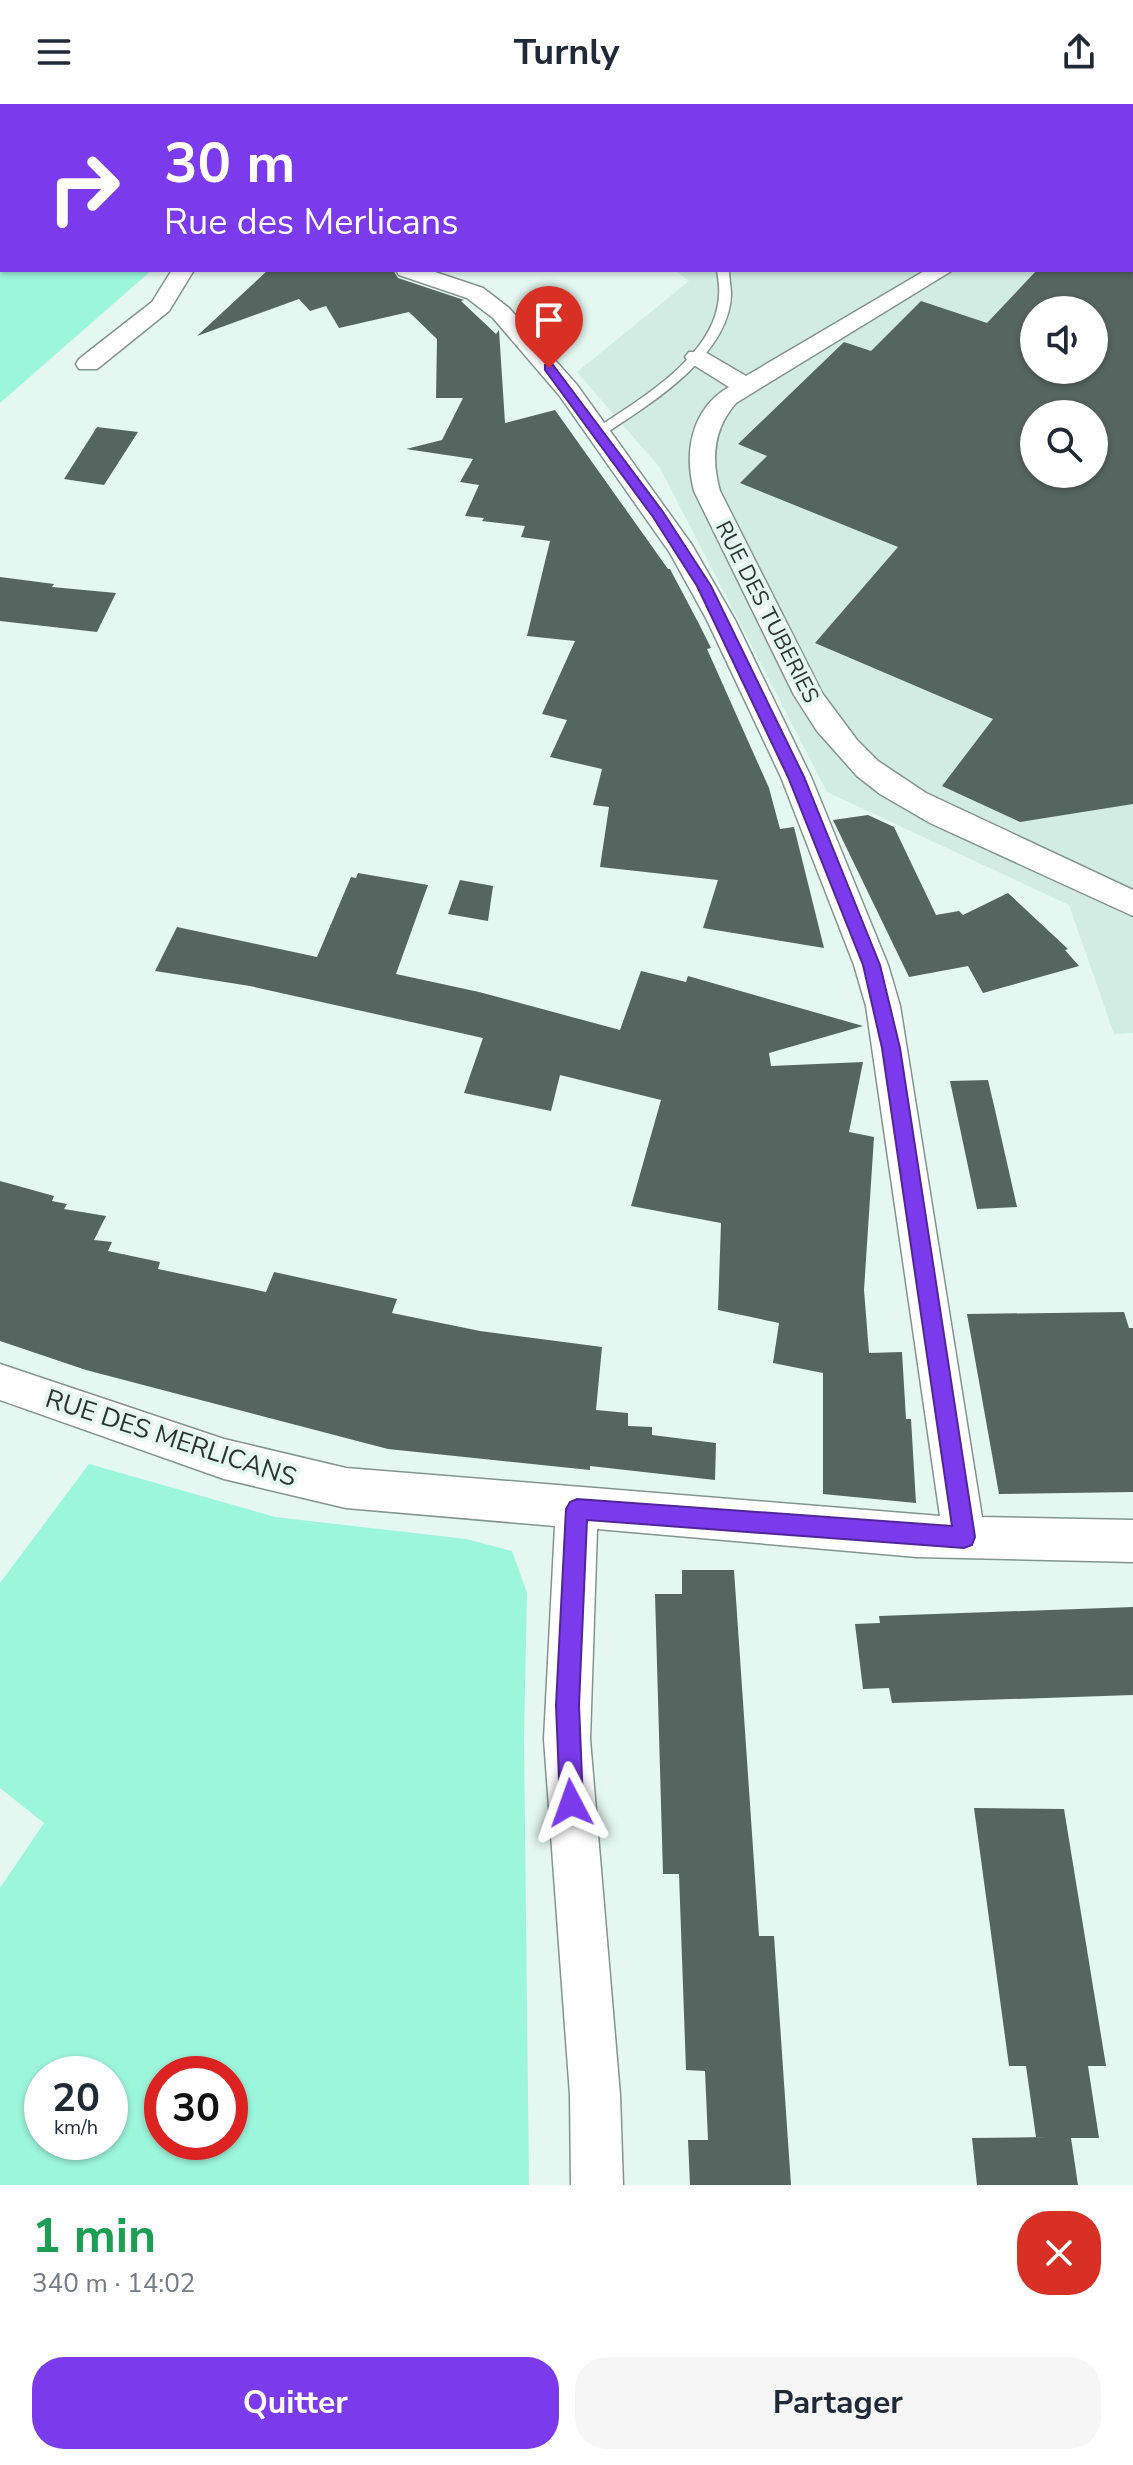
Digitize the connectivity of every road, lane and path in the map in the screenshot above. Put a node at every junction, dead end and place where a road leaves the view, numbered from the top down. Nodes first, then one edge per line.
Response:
1 (182, 272) edge
2 (413, 272) edge
3 (723, 272) edge
4 (939, 272) edge
5 (697, 357) junction
6 (88, 364) dead end
7 (745, 386) junction
8 (599, 432) junction
9 (1133, 904) edge
10 (0, 1382) edge
11 (577, 1509) junction
12 (964, 1537) junction
13 (1133, 1541) edge
14 (597, 2185) edge

1 - 6 street
2 - 8 street
3 - 5 lane
4 - 7 street, RUE DES TUBERIES
5 - 7 street
5 - 8 lane
7 - 9 street, RUE DES TUBERIES
8 - 12 street
10 - 11 street, RUE DES MERLICANS
11 - 12 street, RUE DES MERLICANS
11 - 14 street
12 - 13 street, RUE DES MERLICANS

